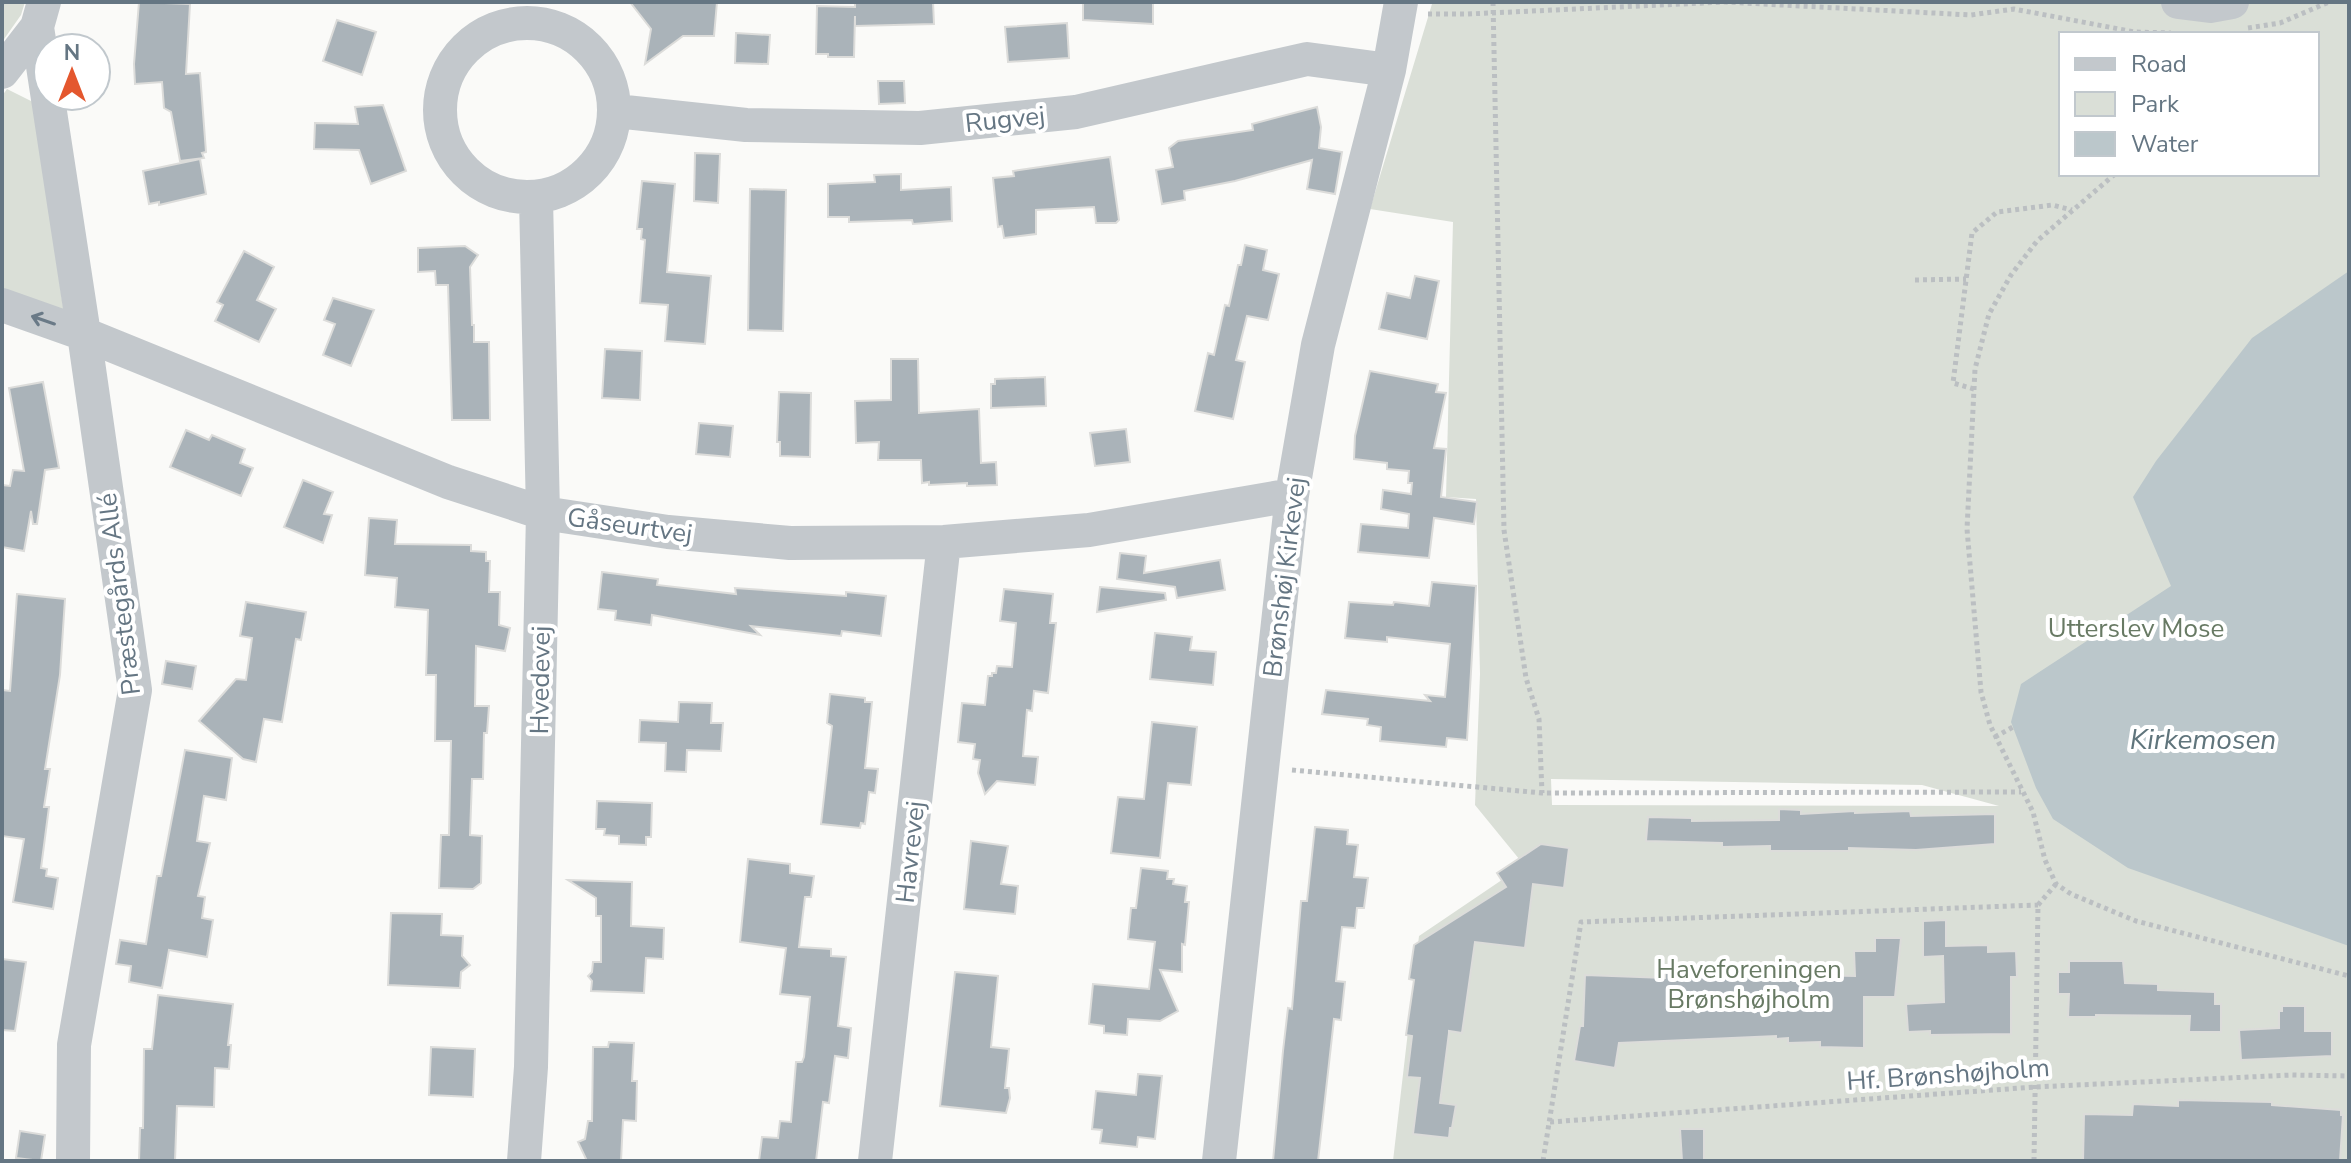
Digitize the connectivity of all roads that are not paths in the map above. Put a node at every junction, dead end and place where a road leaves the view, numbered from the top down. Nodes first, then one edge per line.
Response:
1 (1400, 8) edge
2 (548, 13) edge
3 (40, 14) edge
4 (2235, 16) edge
5 (2179, 17) edge
6 (1389, 70) junction
7 (2, 72) edge
8 (616, 111) junction
9 (536, 198) junction
10 (2, 305) edge
11 (84, 334) junction
12 (1292, 495) junction
13 (543, 513) junction
14 (944, 542) junction
15 (73, 1161) edge
16 (524, 1161) edge
17 (875, 1161) edge
18 (1219, 1161) edge

1 - 6 street, Brønshøj Kirkevej
2 - 8 street
2 - 9 street
3 - 7 street
3 - 11 street, Præstegårds Allé
4 - 5 street
6 - 8 street, Rugvej
6 - 12 street, Brønshøj Kirkevej
8 - 9 street
9 - 13 street, Hvedevej
11 -> 10 street, Gåseurtvej
11 - 13 street, Gåseurtvej
11 - 15 street, Præstegårds Allé
12 - 14 street, Gåseurtvej
12 - 18 street, Brønshøj Kirkevej
13 - 14 street, Gåseurtvej
13 - 16 street, Hvedevej
14 - 17 street, Havrevej

